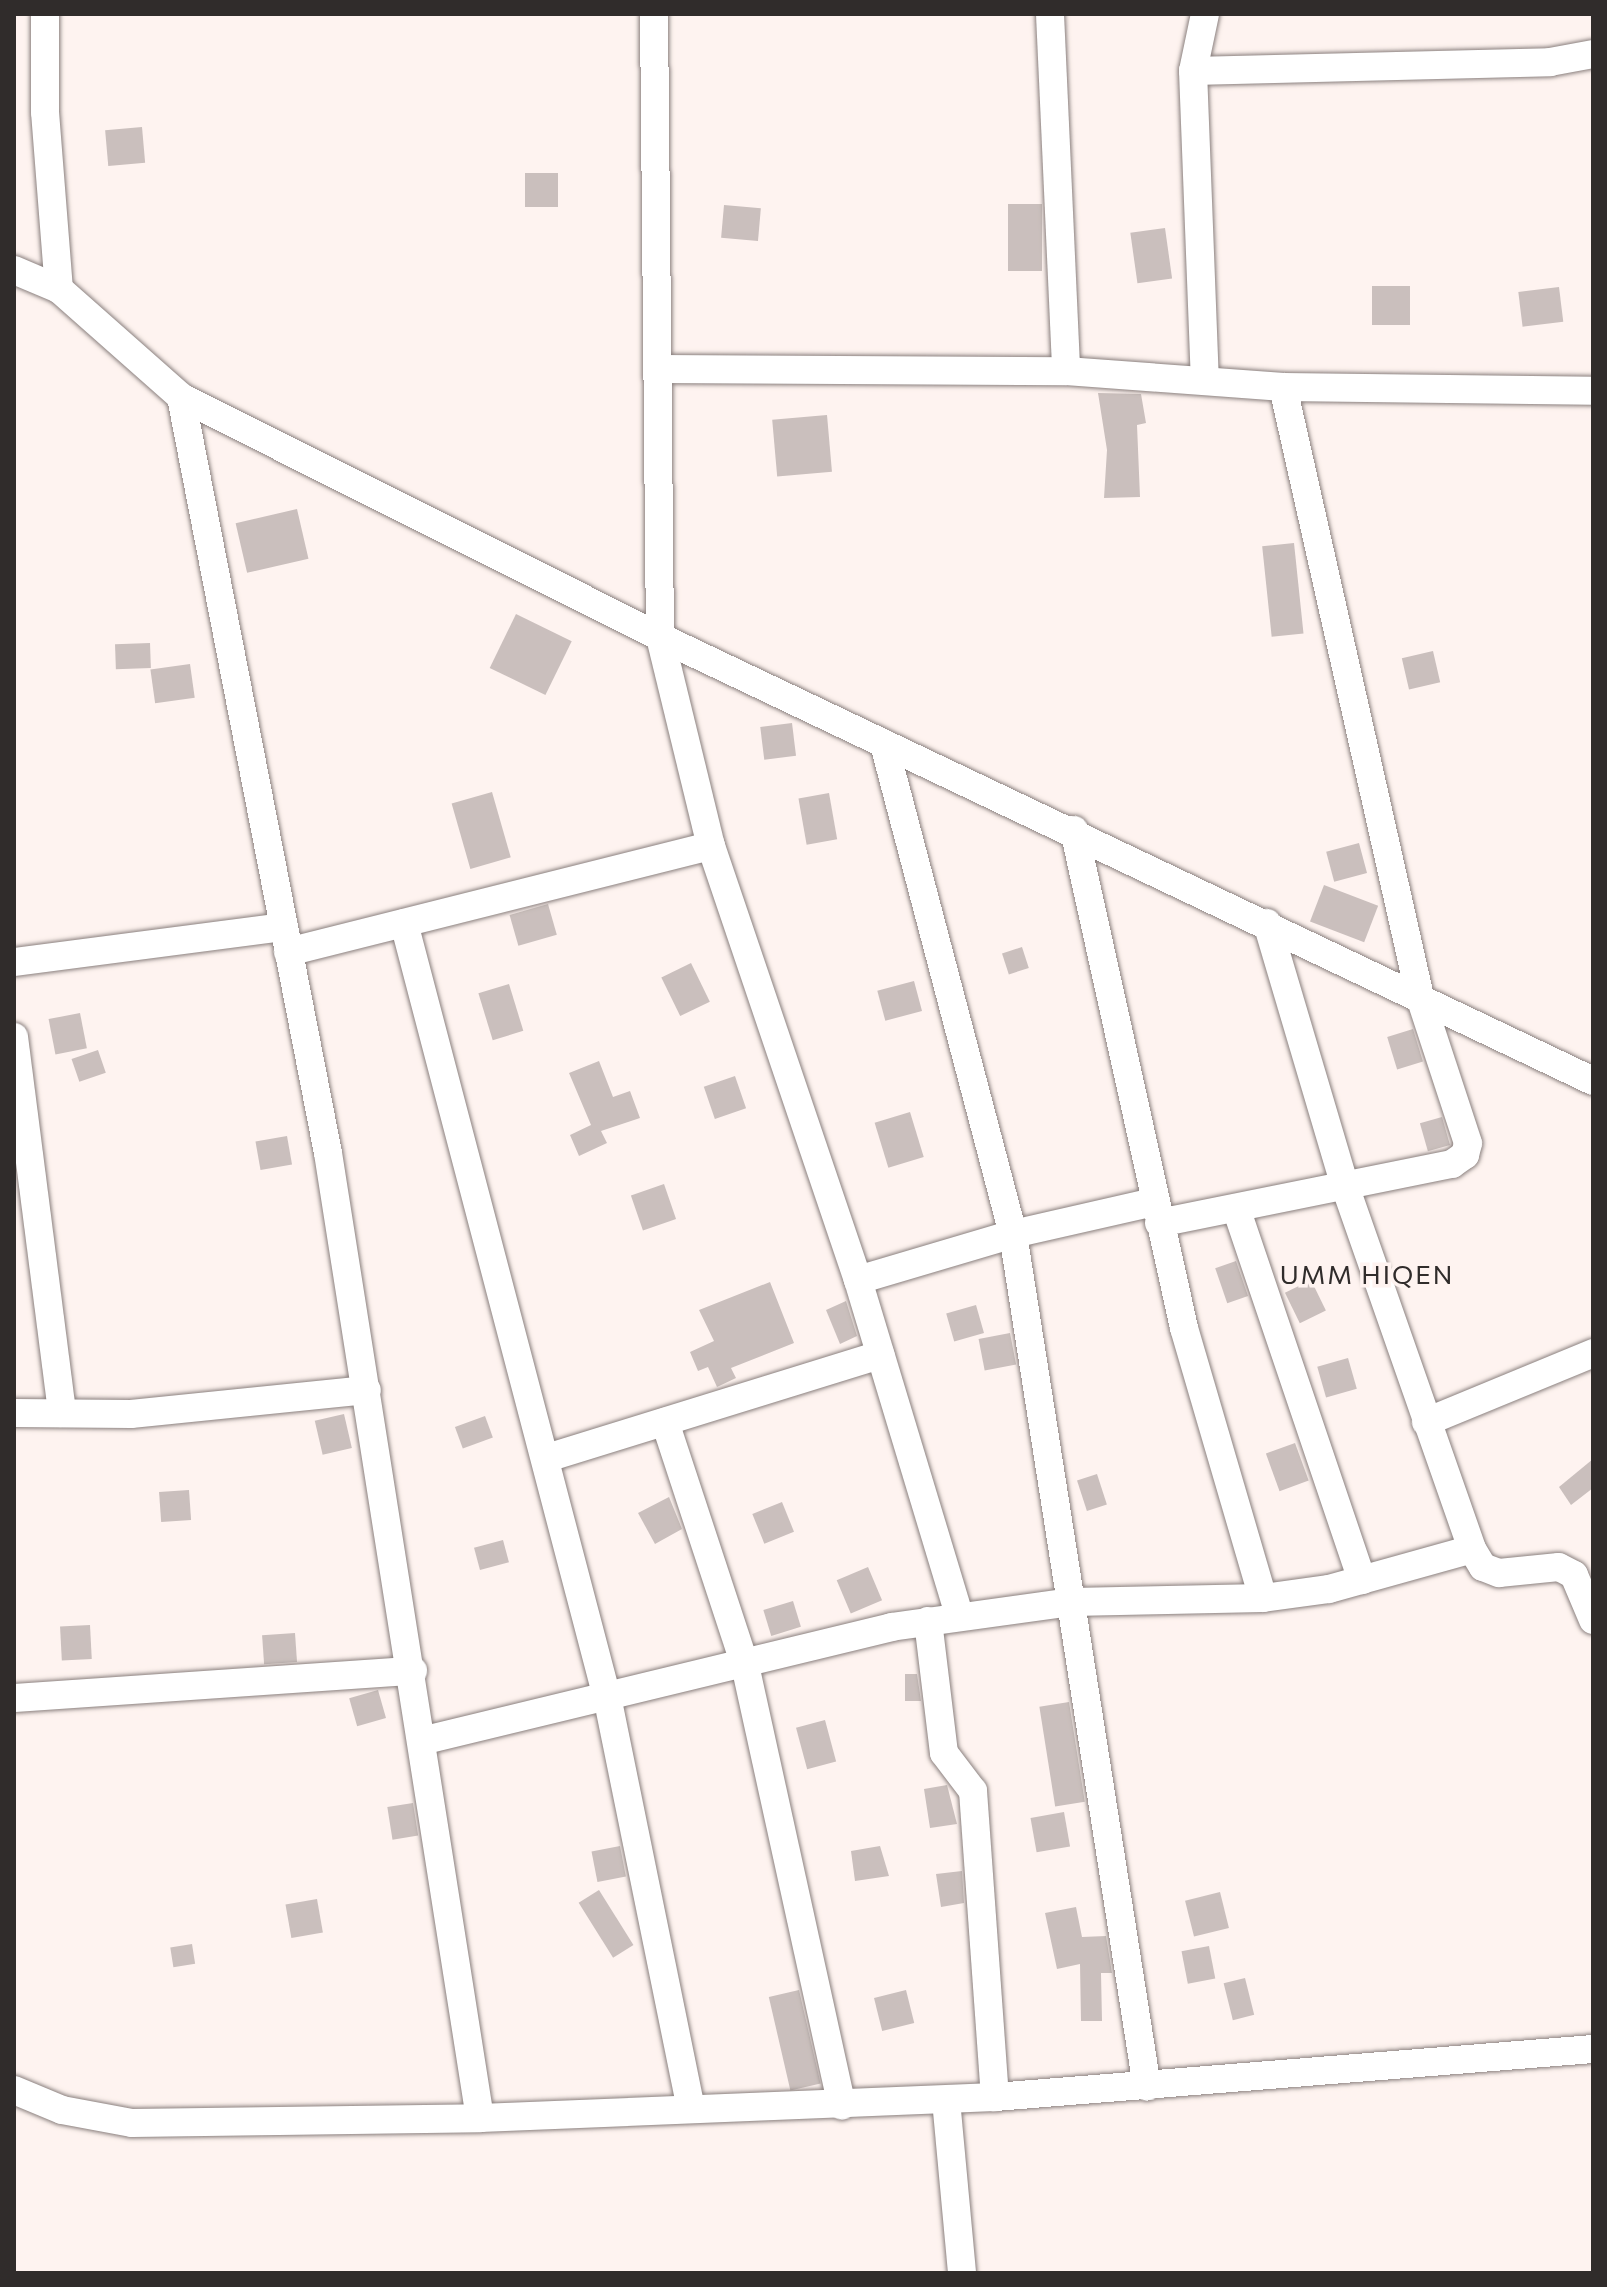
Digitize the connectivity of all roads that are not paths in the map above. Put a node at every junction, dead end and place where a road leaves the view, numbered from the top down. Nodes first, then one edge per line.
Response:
1 (45, 14) edge
2 (654, 14) edge
3 (1050, 14) edge
4 (1205, 14) edge
5 (1593, 54) edge
6 (1193, 71) junction
7 (14, 270) edge
8 (59, 289) junction
9 (659, 369) junction
10 (1066, 371) junction
11 (1205, 381) junction
12 (1283, 387) junction
13 (1593, 391) edge
14 (181, 397) junction
15 (660, 637) junction
16 (884, 744) junction
17 (1074, 830) junction
18 (711, 846) junction
19 (404, 923) junction
20 (1267, 923) junction
21 (286, 940) junction
22 (14, 962) edge
23 (1420, 997) junction
24 (14, 1037) edge
25 (1593, 1081) edge
26 (1345, 1186) junction
27 (1236, 1208) junction
28 (1157, 1212) junction
29 (1013, 1234) junction
30 (858, 1280) junction
31 (1593, 1353) edge
32 (880, 1355) junction
33 (367, 1390) junction
34 (14, 1413) edge
35 (62, 1413) junction
36 (665, 1422) junction
37 (1426, 1422) junction
38 (547, 1458) junction
39 (1472, 1549) junction
40 (1362, 1580) junction
41 (1263, 1598) junction
42 (1072, 1602) junction
43 (959, 1615) junction
44 (1593, 1620) edge
45 (928, 1621) junction
46 (745, 1665) junction
47 (413, 1671) junction
48 (14, 1698) edge
49 (608, 1701) junction
50 (425, 1740) junction
51 (1593, 2049) edge
52 (1147, 2087) junction
53 (14, 2090) edge
54 (995, 2097) junction
55 (946, 2100) junction
56 (842, 2105) junction
57 (691, 2108) junction
58 (480, 2118) junction
59 (962, 2273) edge

1 - 8 street
2 - 9 street
3 - 10 street
4 - 6 street
5 - 6 street
6 - 11 street
7 - 8 street
8 - 14 street
9 - 10 street
9 - 15 street
10 - 11 street
11 - 12 street
12 - 13 street
12 - 23 street
14 - 15 street
14 - 21 street
15 - 16 street
15 - 18 street
16 - 17 street
16 - 29 street
17 - 20 street
17 - 28 street
18 - 19 street
18 - 30 street
19 - 21 street
19 - 38 street
20 - 23 street
20 - 26 street
21 - 22 street
21 - 33 street
23 - 25 street
23 - 26 street
24 - 35 street
26 - 27 street
26 - 37 street
27 - 28 street
27 - 40 street
28 - 29 street
28 - 41 street
29 - 30 street
29 - 42 street
30 - 32 street
31 - 37 street
32 - 36 street
32 - 43 street
33 - 35 street
33 - 47 street
34 - 35 street
36 - 38 street
36 - 46 street
37 - 39 street
38 - 49 street
39 - 40 street
39 - 44 street
40 - 41 street
41 - 42 street
42 - 43 street
42 - 52 street
43 - 45 street
45 - 46 street
45 - 54 street
46 - 49 street
46 - 56 street
47 - 48 street
47 - 50 street
49 - 50 street
49 - 57 street
50 - 58 street
51 - 52 street
52 - 54 street
53 - 58 street
54 - 55 street
55 - 56 street
55 - 59 street
56 - 57 street
57 - 58 street

